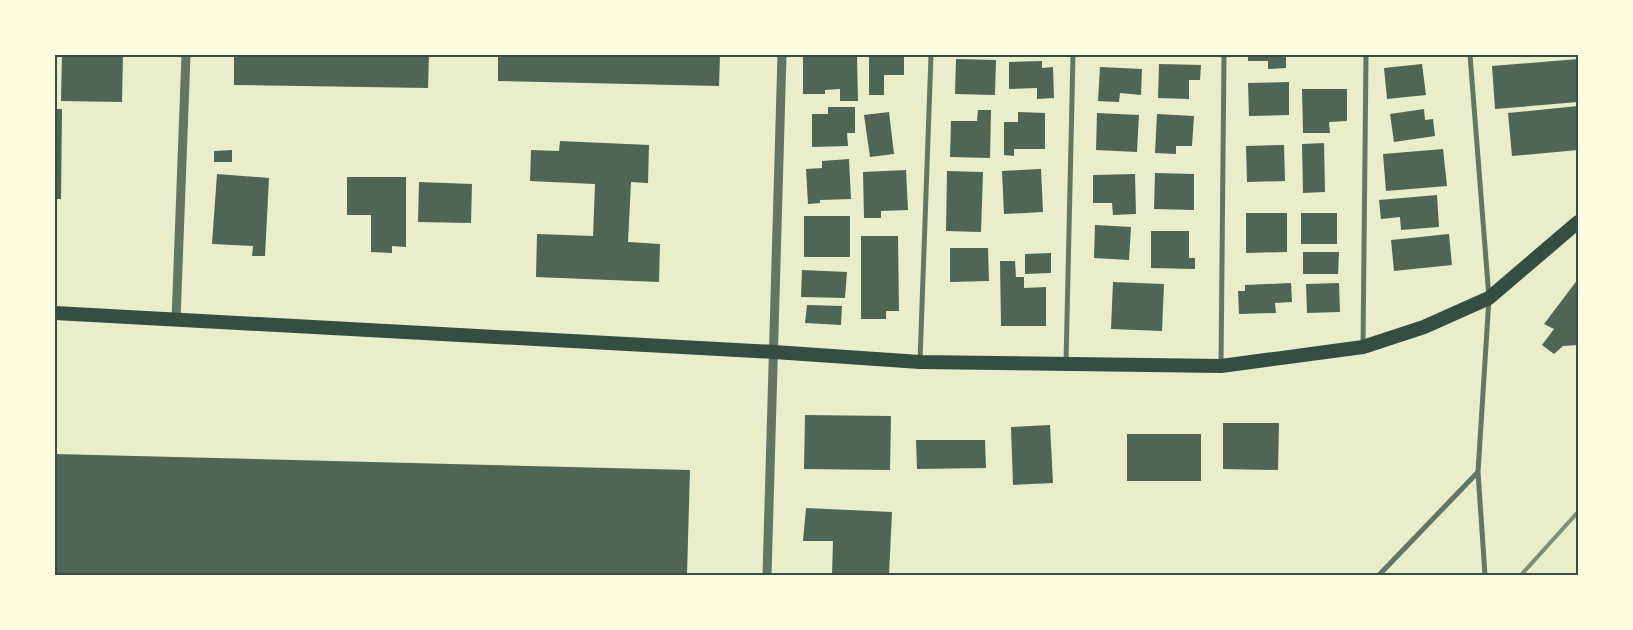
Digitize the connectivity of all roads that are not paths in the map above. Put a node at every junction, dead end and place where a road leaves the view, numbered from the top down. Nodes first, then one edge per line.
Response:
1 (186, 55) edge
2 (782, 55) edge
3 (931, 55) edge
4 (1073, 55) edge
5 (1224, 55) edge
6 (1366, 55) edge
7 (1470, 55) edge
8 (1578, 222) edge
9 (1490, 298) junction
10 (55, 313) edge
11 (176, 320) junction
12 (1363, 347) junction
13 (774, 352) junction
14 (920, 362) junction
15 (1066, 363) junction
16 (1220, 366) junction
17 (1478, 472) junction
18 (767, 575) edge
19 (1379, 575) edge
20 (1485, 575) edge

1 - 11 street
2 - 13 street
3 - 14 street
4 - 15 street
5 - 16 street
6 - 12 street
7 - 9 street
8 - 9 highway
9 - 12 highway
9 - 17 street
10 - 11 highway
11 - 13 highway
12 - 16 highway
13 - 14 highway
13 - 18 street
14 - 15 highway
15 - 16 highway
17 - 19 street
17 - 20 street

